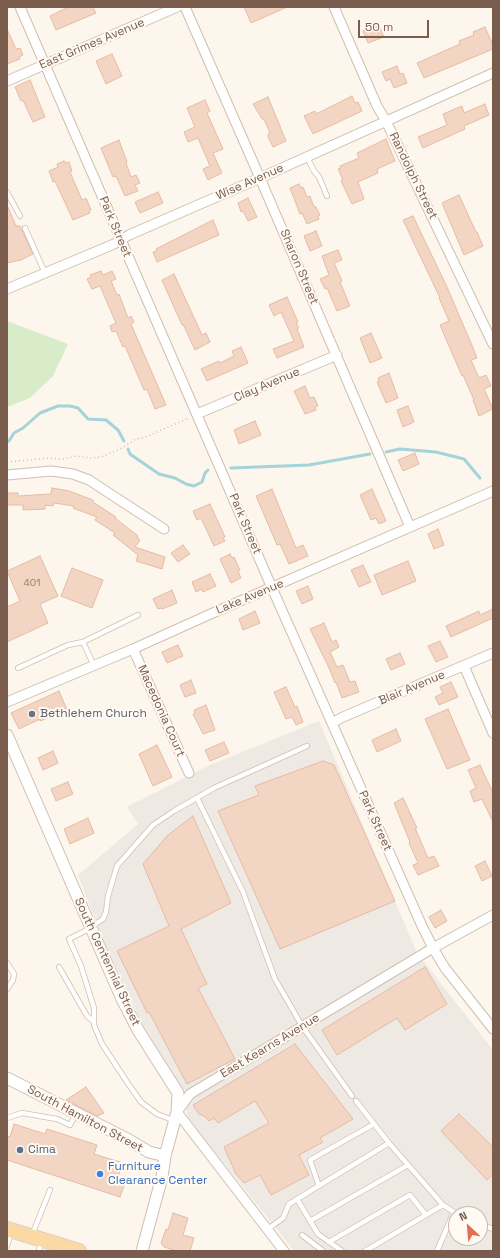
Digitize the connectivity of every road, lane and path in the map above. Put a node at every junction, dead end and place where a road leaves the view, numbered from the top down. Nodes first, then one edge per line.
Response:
1 (20, 7) edge
2 (177, 7) edge
3 (185, 7) edge
4 (334, 7) edge
5 (45, 64) junction
6 (493, 73) edge
7 (7, 81) edge
8 (386, 121) junction
9 (307, 157) junction
10 (260, 178) junction
11 (7, 192) edge
12 (327, 196) dead end
13 (20, 216) dead end
14 (25, 228) dead end
15 (120, 240) junction
16 (45, 273) junction
17 (7, 289) edge
18 (493, 344) edge
19 (337, 355) junction
20 (197, 414) junction
21 (7, 462) edge
22 (7, 475) edge
23 (493, 491) edge
24 (410, 527) junction
25 (164, 530) dead end
26 (272, 588) junction
27 (138, 615) dead end
28 (83, 642) junction
29 (133, 649) junction
30 (493, 653) edge
31 (94, 666) junction
32 (464, 666) junction
33 (18, 668) dead end
34 (7, 702) edge
35 (332, 723) junction
36 (493, 733) edge
37 (7, 735) edge
38 (308, 746) dead end
39 (189, 773) dead end
40 (197, 798) junction
41 (493, 915) edge
42 (91, 928) junction
43 (433, 948) junction
44 (7, 963) edge
45 (58, 967) dead end
46 (7, 990) edge
47 (94, 1022) junction
48 (302, 1026) junction
49 (493, 1029) edge
50 (9, 1081) edge
51 (352, 1096) dead end
52 (356, 1102) dead end
53 (76, 1114) junction
54 (176, 1116) junction
55 (7, 1118) edge
56 (374, 1124) junction
57 (389, 1143) junction
58 (165, 1156) junction
59 (408, 1165) junction
60 (320, 1186) junction
61 (50, 1190) dead end
62 (297, 1200) junction
63 (442, 1205) junction
64 (448, 1209) edge
65 (426, 1215) junction
66 (310, 1221) junction
67 (448, 1228) edge
68 (9, 1229) edge
69 (268, 1230) junction
70 (302, 1235) dead end
71 (37, 1242) edge
72 (329, 1242) junction
73 (7, 1246) edge
74 (79, 1251) edge
75 (142, 1251) edge
76 (284, 1251) edge
77 (323, 1251) edge
78 (342, 1251) edge
79 (365, 1251) edge
80 (437, 1251) edge

1 - 5 street, Park Street
2 - 5 street, East Grimes Avenue
3 - 10 street, Sharon Street
4 - 8 street, Randolph Street
5 - 7 street, East Grimes Avenue
5 - 15 street, Park Street
6 - 8 street, Wise Avenue
8 - 9 street, Wise Avenue
8 - 18 street, Randolph Street
9 - 10 street, Wise Avenue
9 - 12 lane
10 - 15 street, Wise Avenue
10 - 19 street, Sharon Street
11 - 13 lane
14 - 16 lane
15 - 16 street, Wise Avenue
15 - 20 street, Park Street
16 - 17 street, Wise Avenue
19 - 20 street, Clay Avenue
19 - 24 street, Sharon Street
20 - 21 path
20 - 26 street, Park Street
22 - 25 street
23 - 24 street, Lake Avenue
24 - 26 street, Lake Avenue
26 - 29 street, Lake Avenue
26 - 35 street, Park Street
27 - 28 lane
28 - 31 lane
28 - 33 lane
29 - 31 street, Lake Avenue
29 - 39 street, Macedonia Court
30 - 32 street, Blair Avenue
31 - 34 street, Lake Avenue
32 - 35 street, Blair Avenue
32 - 36 street
35 - 43 street, Park Street
37 - 42 street, South Centennial Street
38 - 40 lane
40 - 42 lane
40 - 48 lane
41 - 43 street, East Kearns Avenue
42 - 47 lane
42 - 54 street, South Centennial Street
43 - 48 street, East Kearns Avenue
43 - 49 street, Park Street
44 - 46 lane
45 - 47 lane
47 - 54 lane
48 - 51 lane
48 - 54 street, East Kearns Avenue
50 - 53 street, South Hamilton Street
52 - 56 lane
53 - 55 lane
53 - 58 street, South Hamilton Street
54 - 58 street, East Kearns Avenue
54 - 69 street
56 - 57 lane
56 - 60 lane
57 - 59 lane
57 - 60 lane
58 - 75 street, East Kearns Avenue
59 - 63 lane
59 - 66 lane
60 - 62 lane
61 - 71 lane
62 - 66 lane
62 - 69 lane
63 - 64 lane
63 - 65 lane
65 - 72 lane
65 - 79 lane
66 - 72 lane
67 - 80 lane
68 - 71 main road
68 - 73 lane
69 - 76 street
70 - 77 lane
71 - 74 main road
72 - 78 lane

